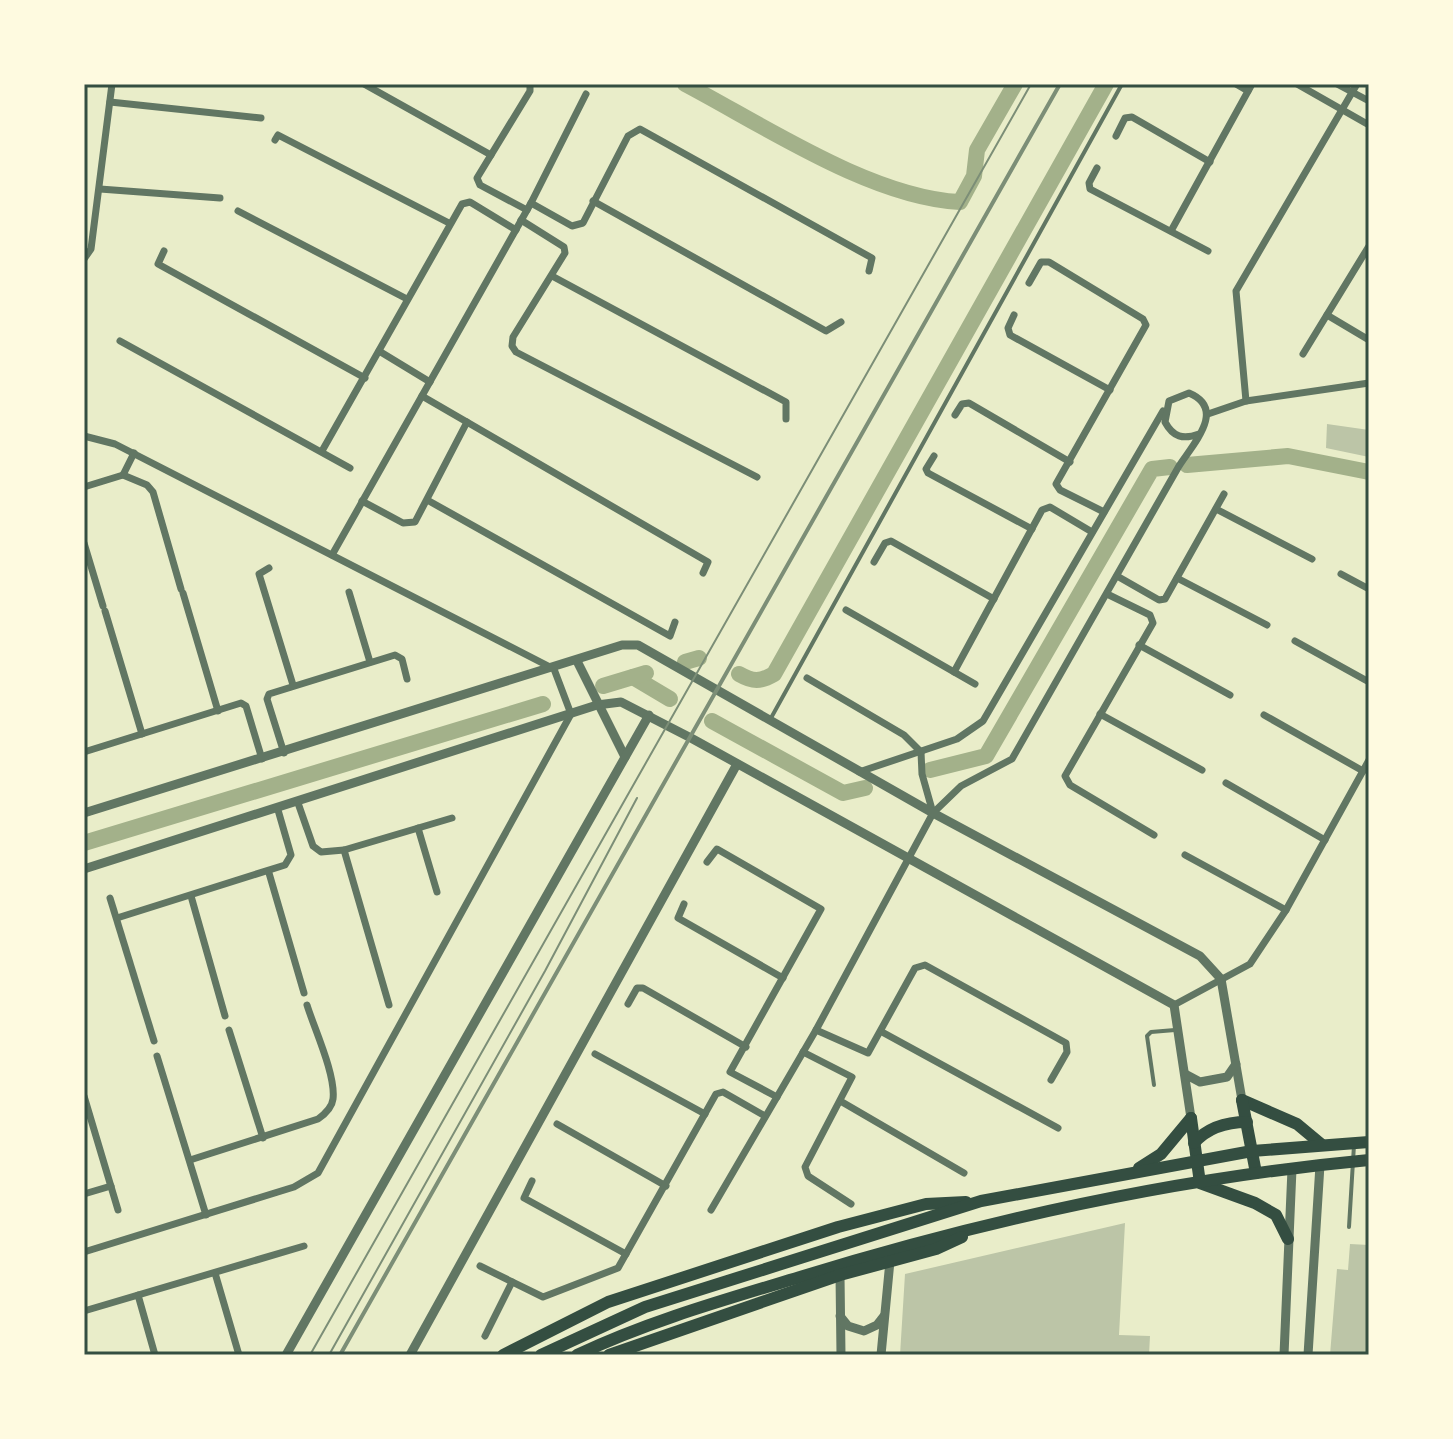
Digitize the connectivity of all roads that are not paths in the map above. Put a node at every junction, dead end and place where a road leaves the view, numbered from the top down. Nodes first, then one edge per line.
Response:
1 (112, 84) edge
2 (364, 84) edge
3 (530, 84) edge
4 (1122, 84) edge
5 (1236, 84) edge
6 (1297, 84) edge
7 (1337, 84) edge
8 (1250, 87) edge
9 (1354, 88) edge
10 (586, 94) dead end
11 (1369, 101) edge
12 (110, 102) junction
13 (1341, 111) junction
14 (261, 118) dead end
15 (1369, 125) edge
16 (1116, 136) dead end
17 (275, 140) dead end
18 (491, 155) junction
19 (1210, 162) junction
20 (1097, 168) dead end
21 (100, 189) junction
22 (220, 198) dead end
23 (593, 201) junction
24 (529, 206) junction
25 (238, 211) dead end
26 (521, 220) junction
27 (449, 223) junction
28 (516, 230) junction
29 (1171, 231) junction
30 (1369, 248) edge
31 (164, 251) dead end
32 (1208, 251) dead end
33 (84, 259) edge
34 (869, 271) dead end
35 (552, 276) junction
36 (1029, 283) dead end
37 (407, 299) junction
38 (1014, 315) dead end
39 (1327, 315) junction
40 (841, 322) dead end
41 (1369, 340) edge
42 (120, 341) dead end
43 (379, 351) junction
44 (1303, 354) dead end
45 (365, 378) junction
46 (430, 382) junction
47 (1369, 383) edge
48 (1110, 390) junction
49 (422, 396) junction
50 (1246, 401) junction
51 (1165, 409) junction
52 (1208, 414) junction
53 (955, 415) dead end
54 (786, 419) dead end
55 (467, 422) junction
56 (1199, 434) junction
57 (84, 436) edge
58 (322, 451) junction
59 (134, 453) junction
60 (934, 456) dead end
61 (1070, 462) junction
62 (350, 468) dead end
63 (123, 475) junction
64 (757, 477) dead end
65 (84, 487) edge
66 (1224, 494) dead end
67 (362, 501) junction
68 (429, 501) junction
69 (1216, 509) junction
70 (1104, 512) junction
71 (1032, 529) junction
72 (1092, 532) junction
73 (84, 543) edge
74 (332, 555) junction
75 (1312, 559) dead end
76 (874, 562) dead end
77 (269, 568) dead end
78 (703, 573) dead end
79 (1341, 574) dead end
80 (1117, 576) junction
81 (1177, 578) junction
82 (1369, 589) edge
83 (349, 592) dead end
84 (1107, 594) junction
85 (994, 599) junction
86 (846, 610) dead end
87 (675, 622) dead end
88 (1267, 625) dead end
89 (1295, 641) dead end
90 (1139, 645) junction
91 (577, 661) junction
92 (370, 662) junction
93 (554, 669) junction
94 (954, 672) junction
95 (807, 678) dead end
96 (407, 679) dead end
97 (1369, 682) edge
98 (975, 684) dead end
99 (293, 685) junction
100 (1230, 695) dead end
101 (597, 705) junction
102 (218, 711) junction
103 (571, 714) junction
104 (1100, 714) junction
105 (649, 715) junction
106 (1264, 715) dead end
107 (770, 720) junction
108 (142, 734) junction
109 (84, 752) edge
110 (921, 752) junction
111 (284, 753) junction
112 (625, 757) junction
113 (262, 759) junction
114 (1369, 760) edge
115 (737, 764) junction
116 (1202, 770) dead end
117 (1363, 771) junction
118 (859, 772) junction
119 (1226, 783) dead end
120 (298, 803) junction
121 (278, 810) junction
122 (84, 813) edge
123 (933, 813) junction
124 (452, 818) dead end
125 (418, 828) junction
126 (1154, 835) dead end
127 (1325, 840) junction
128 (344, 850) junction
129 (1185, 855) dead end
130 (910, 859) junction
131 (707, 862) dead end
132 (84, 869) edge
133 (269, 873) junction
134 (437, 892) dead end
135 (191, 896) junction
136 (110, 898) dead end
137 (684, 904) dead end
138 (1286, 910) junction
139 (117, 918) junction
140 (783, 978) junction
141 (1221, 979) junction
142 (304, 993) dead end
143 (628, 1004) dead end
144 (307, 1005) dead end
145 (389, 1005) dead end
146 (1174, 1005) junction
147 (225, 1016) dead end
148 (229, 1030) dead end
149 (816, 1030) junction
150 (1178, 1030) junction
151 (882, 1032) junction
152 (154, 1041) dead end
153 (746, 1047) junction
154 (803, 1052) junction
155 (595, 1054) dead end
156 (157, 1056) dead end
157 (1236, 1064) junction
158 (1185, 1074) junction
159 (1051, 1080) dead end
160 (1154, 1085) dead end
161 (84, 1096) edge
162 (777, 1097) junction
163 (1242, 1100) junction
164 (842, 1102) junction
165 (705, 1114) junction
166 (765, 1116) junction
167 (1191, 1118) junction
168 (1247, 1122) junction
169 (557, 1124) dead end
170 (1058, 1128) dead end
171 (263, 1138) junction
172 (1369, 1142) edge
173 (1194, 1143) junction
174 (1354, 1143) junction
175 (1321, 1144) junction
176 (1291, 1146) junction
177 (1252, 1151) junction
178 (190, 1160) junction
179 (1369, 1160) edge
180 (1197, 1161) junction
181 (1353, 1161) junction
182 (1320, 1165) junction
183 (1292, 1169) junction
184 (964, 1173) dead end
185 (1131, 1173) junction
186 (1256, 1173) junction
187 (532, 1181) dead end
188 (1200, 1183) junction
189 (111, 1186) junction
190 (666, 1186) junction
191 (84, 1194) edge
192 (981, 1201) junction
193 (851, 1204) dead end
194 (118, 1210) dead end
195 (711, 1210) dead end
196 (206, 1215) junction
197 (987, 1226) junction
198 (1349, 1227) dead end
199 (1288, 1239) junction
200 (304, 1246) dead end
201 (84, 1252) edge
202 (626, 1254) junction
203 (890, 1261) junction
204 (480, 1266) dead end
205 (215, 1273) junction
206 (840, 1275) junction
207 (512, 1282) junction
208 (138, 1295) junction
209 (84, 1311) edge
210 (840, 1316) junction
211 (884, 1316) junction
212 (485, 1336) dead end
213 (155, 1355) edge
214 (239, 1355) edge
215 (286, 1355) edge
216 (410, 1355) edge
217 (503, 1355) edge
218 (541, 1355) edge
219 (577, 1355) edge
220 (609, 1355) edge
221 (841, 1355) edge
222 (881, 1355) edge
223 (1284, 1355) edge
224 (1308, 1355) edge

1 - 12 street
2 - 18 street
3 - 18 street
4 - 107 lane
5 - 8 street
6 - 13 street
7 - 9 street
8 - 19 street
9 - 11 street
9 - 13 street
10 - 24 street
12 - 14 street
12 - 21 street
13 - 15 street
13 - 50 street
16 - 19 street
17 - 27 street
18 - 24 street
19 - 29 street
20 - 29 street
21 - 22 street
21 - 33 street
23 - 24 street
23 - 34 street
23 - 40 street
24 - 26 street
25 - 37 street
26 - 28 street
26 - 35 street
27 - 28 street
27 - 37 street
28 - 46 street
29 - 32 street
30 - 39 street
31 - 45 street
35 - 54 street
35 - 64 street
36 - 48 street
37 - 43 street
38 - 48 street
39 - 41 street
39 - 44 street
42 - 58 street
43 - 45 street
43 - 46 street
45 - 58 street
46 - 49 street
47 - 50 street
48 - 61 street
49 - 55 street
49 - 67 street
50 - 52 street
51 - 52 street
51 - 56 street
51 - 70 street
52 - 56 street
53 - 61 street
55 - 68 street
55 - 78 street
56 - 80 street
57 - 59 street
58 - 62 street
59 - 63 street
59 - 74 street
60 - 71 street
61 - 70 street
63 - 65 street
63 - 102 street
66 - 69 street
67 - 68 street
67 - 74 street
68 - 87 street
69 - 75 street
69 - 81 street
70 - 72 street
71 - 72 street
71 - 85 street
72 - 110 street
73 - 108 street
74 - 93 street
76 - 85 street
77 - 99 street
79 - 82 street
80 - 81 street
80 - 84 street
81 - 88 street
83 - 92 street
84 - 90 street
84 - 123 street
85 - 94 street
86 - 94 street
89 - 97 street
90 - 100 street
90 - 104 street
91 - 93 street
91 - 101 street
91 - 107 street
92 - 96 street
92 - 99 street
93 - 103 street
93 - 111 street
94 - 98 street
95 - 110 street
99 - 111 street
101 - 103 street
101 - 105 street
101 - 112 street
102 - 108 street
102 - 113 street
103 - 120 street
103 - 196 street
104 - 116 street
104 - 126 street
105 - 112 street
105 - 115 street
106 - 117 street
107 - 118 street
108 - 109 street
110 - 118 street
110 - 123 street
111 - 113 street
112 - 215 street
113 - 122 street
114 - 117 street
115 - 130 street
115 - 216 street
117 - 127 street
118 - 123 street
119 - 127 street
120 - 121 street
120 - 128 street
121 - 132 street
121 - 133 street
123 - 130 street
123 - 141 street
124 - 125 street
125 - 128 street
125 - 134 street
127 - 138 street
128 - 145 street
129 - 138 street
130 - 146 street
130 - 149 street
131 - 140 street
133 - 135 street
133 - 142 street
135 - 139 street
135 - 147 street
136 - 139 street
137 - 140 street
138 - 141 street
139 - 152 street
140 - 153 street
141 - 146 street
141 - 157 street
143 - 153 street
144 - 171 street
146 - 150 street
148 - 171 street
149 - 151 street
149 - 154 street
150 - 158 street
150 - 160 lane
151 - 159 street
151 - 170 street
153 - 162 street
154 - 162 street
154 - 164 street
155 - 165 street
156 - 178 street
157 - 158 street
157 - 163 street
158 - 167 street
161 - 189 street
162 - 166 street
163 - 168 main road
163 - 175 main road
164 - 184 street
164 - 193 street
165 - 166 street
165 - 190 street
166 - 195 street
167 - 173 main road
167 - 185 main road
168 - 173 main road
168 - 177 main road
169 - 190 street
171 - 178 street
172 - 174 main road
173 - 180 main road
174 - 175 main road
174 - 181 lane
175 - 176 main road
175 - 182 main road
176 - 177 main road
176 - 183 main road
177 - 180 main road
177 - 186 main road
178 - 196 street
179 - 181 main road
180 - 185 main road
180 - 188 main road
181 - 182 main road
181 - 198 lane
182 - 183 main road
182 - 224 street
183 - 186 main road
183 - 199 street
185 - 192 main road
186 - 188 main road
187 - 202 street
188 - 197 main road
188 - 199 main road
189 - 191 street
189 - 194 street
190 - 202 street
192 - 217 main road
192 - 218 main road
196 - 201 street
197 - 203 main road
197 - 219 main road
199 - 223 street
200 - 205 street
202 - 207 street
203 - 206 main road
203 - 211 street
204 - 207 street
205 - 208 street
205 - 214 street
206 - 210 street
206 - 220 main road
207 - 212 street
208 - 209 street
208 - 213 street
210 - 211 street
210 - 221 street
211 - 222 street

